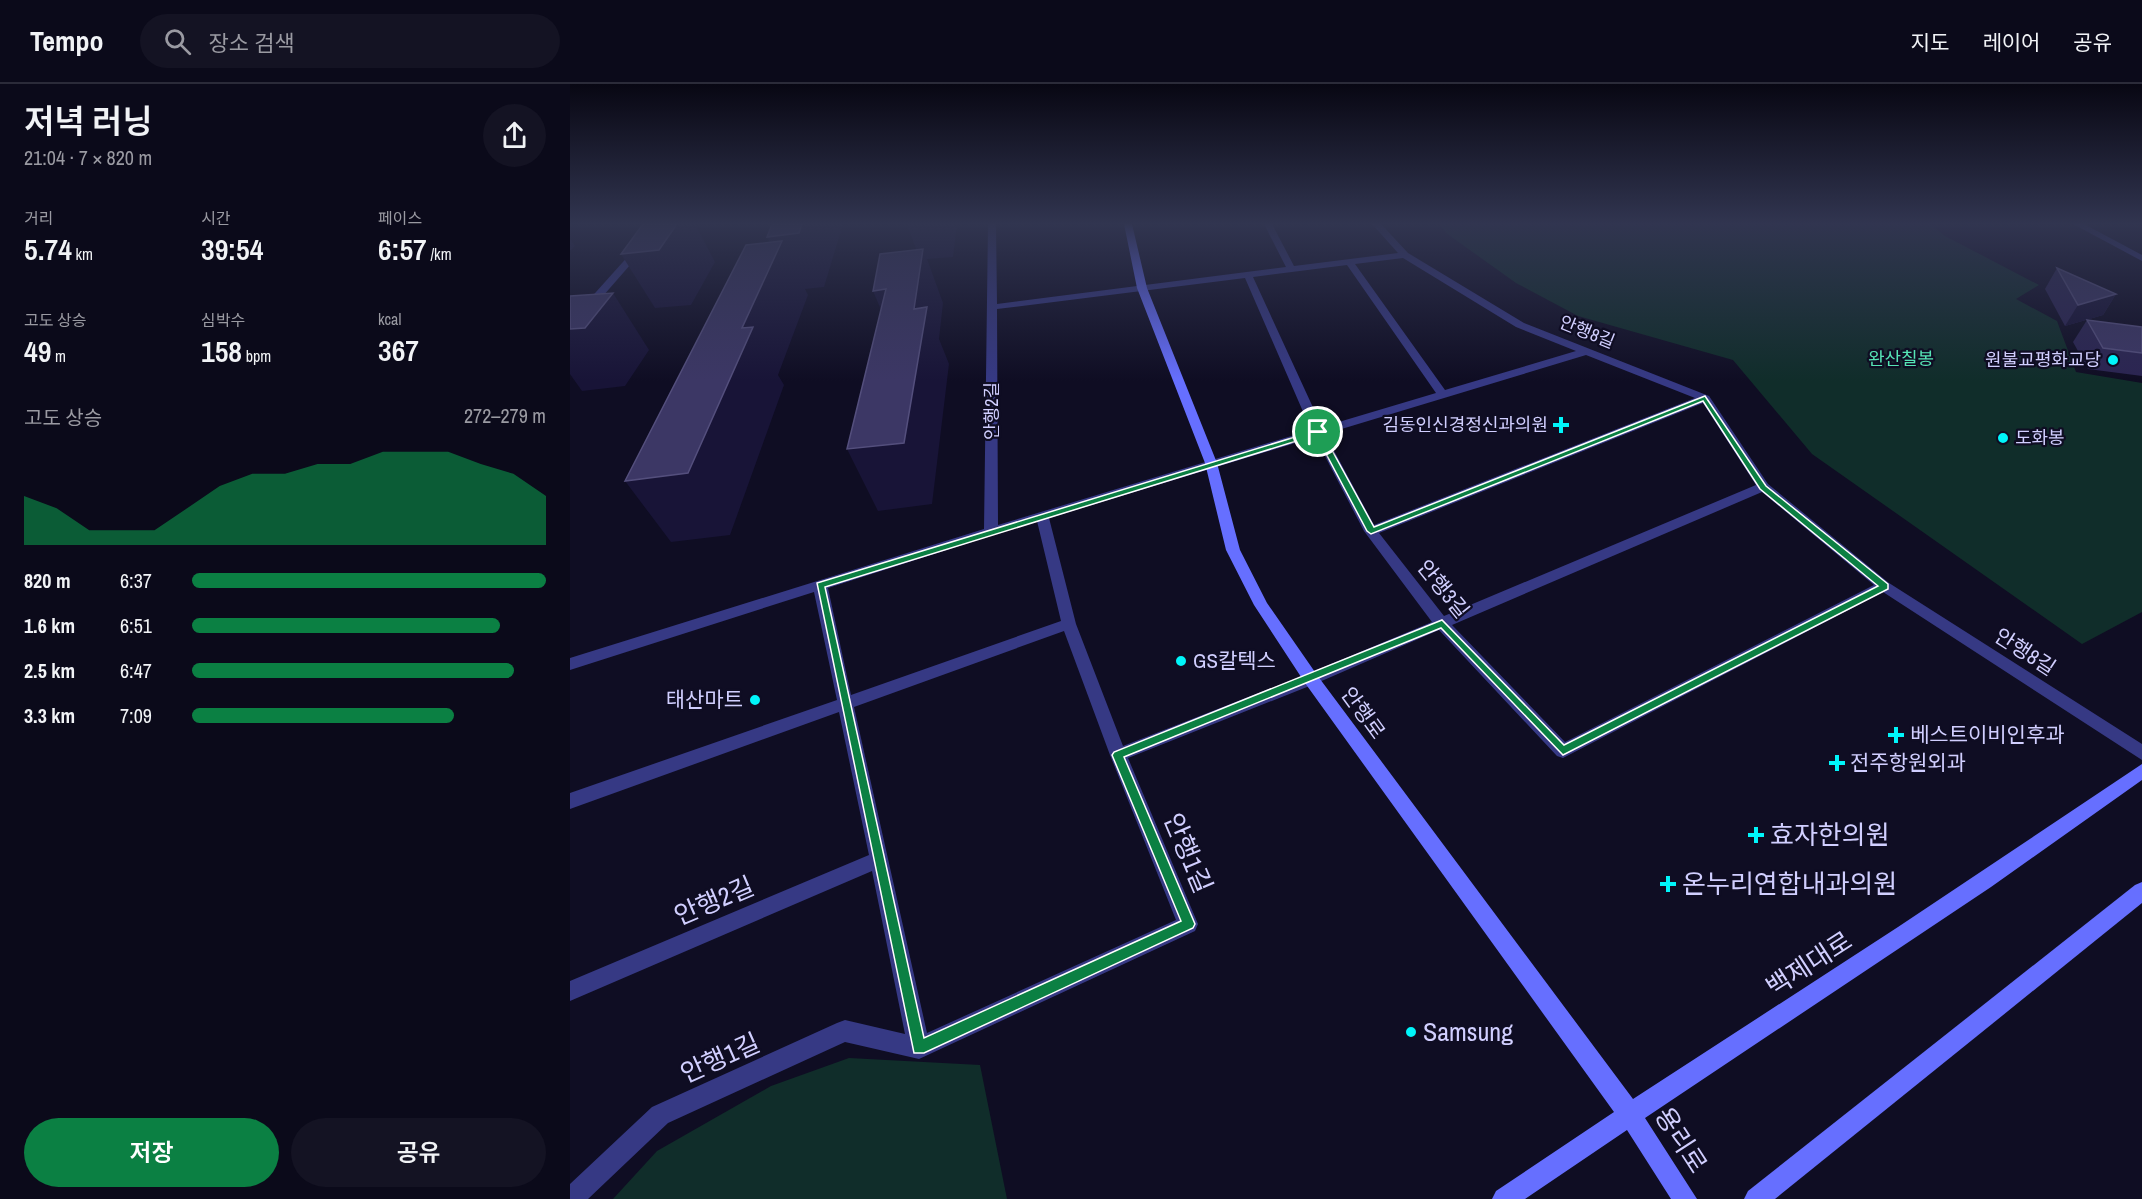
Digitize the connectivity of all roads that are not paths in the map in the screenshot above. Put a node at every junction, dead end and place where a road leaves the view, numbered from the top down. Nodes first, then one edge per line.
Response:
1 (616, 276) edge
2 (992, 276) edge
3 (1139, 276) edge
4 (1233, 276) edge
5 (1249, 276) edge
6 (1359, 276) edge
7 (1440, 276) edge
8 (1142, 288) junction
9 (992, 307) junction
10 (570, 327) edge
11 (1583, 352) junction
12 (1444, 396) junction
13 (1705, 398) junction
14 (1318, 432) junction
15 (1211, 463) junction
16 (1763, 487) junction
17 (1042, 516) junction
18 (991, 531) junction
19 (1371, 531) junction
20 (820, 585) junction
21 (1884, 586) junction
22 (1069, 624) junction
23 (1442, 624) junction
24 (570, 664) edge
25 (1311, 679) junction
26 (845, 704) junction
27 (2142, 753) edge
28 (1118, 755) junction
29 (2142, 771) edge
30 (570, 801) edge
31 (878, 860) junction
32 (2142, 891) edge
33 (570, 991) edge
34 (919, 1048) junction
35 (1629, 1113) junction
36 (571, 1199) edge
37 (1504, 1199) edge
38 (1685, 1199) edge
39 (1755, 1199) edge

1 - 10 street
2 - 9 street, 안행2길
3 - 8 street, 안행로
4 - 8 street
5 - 14 street, 안행3길
6 - 12 street
7 - 11 street, 안행8길
8 - 9 street
8 - 15 street, 안행로
9 - 18 street, 안행2길
11 - 12 street
11 - 13 street, 안행8길
12 - 14 street
13 - 16 street, 안행8길
13 - 19 street
14 - 15 street
14 - 19 street, 안행3길
15 - 17 street
15 - 25 street, 안행로
16 - 21 street, 안행8길
16 - 23 street
17 - 18 street
17 - 22 street
18 - 20 street
19 - 23 street, 안행3길
20 - 24 street
20 - 26 street
21 - 23 street, 안행3길
21 - 27 street, 안행8길
22 - 26 street
22 - 28 street
23 - 25 street
25 - 28 street
25 - 35 street, 안행로
26 - 30 street
26 - 31 street
28 - 34 street, 안행1길
29 - 35 street, 백제대로
31 - 33 street, 안행2길
31 - 34 street
32 - 39 street
34 - 36 street, 안행1길
35 - 37 street, 백제대로
35 - 38 street, 용리로

